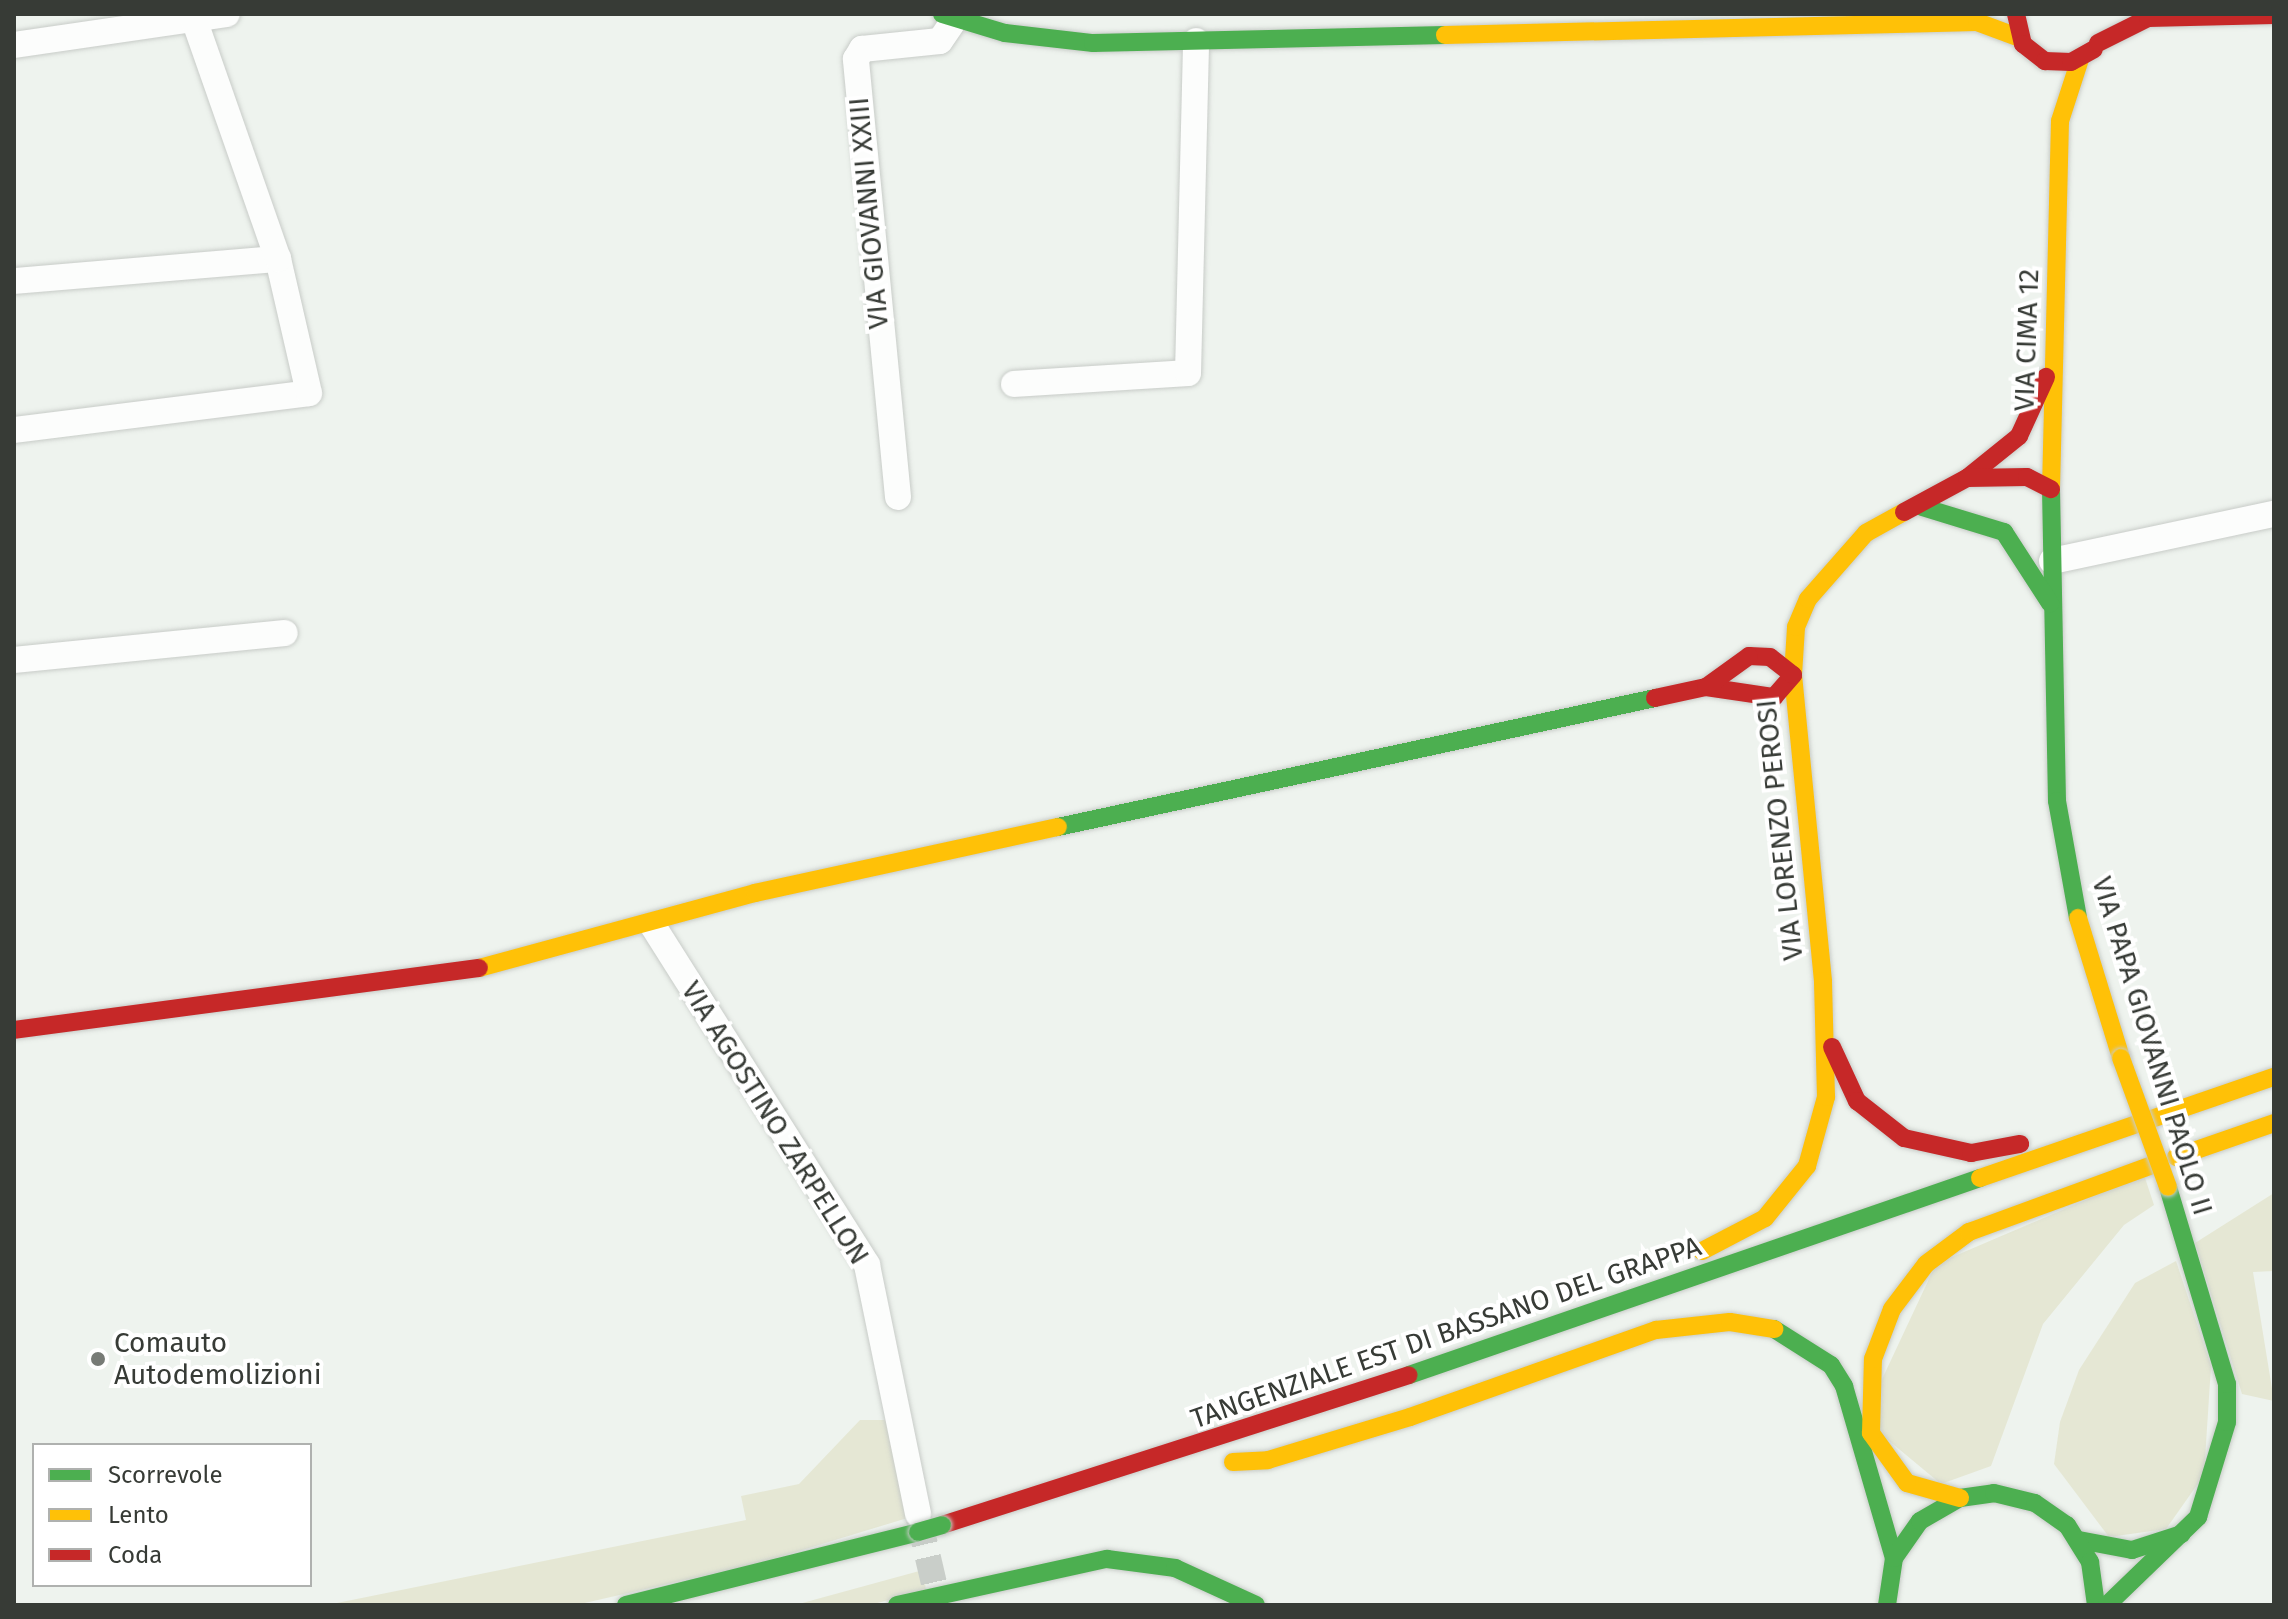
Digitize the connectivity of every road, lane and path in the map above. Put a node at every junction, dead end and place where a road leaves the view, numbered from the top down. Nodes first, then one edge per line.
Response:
1 (227, 14) edge
2 (2000, 14) edge
3 (2016, 14) edge
4 (2104, 14) edge
5 (2274, 15) edge
6 (193, 16) edge
7 (2141, 16) edge
8 (949, 17) edge
9 (1853, 19) edge
10 (1977, 22) junction
11 (1286, 27) edge
12 (2020, 38) junction
13 (1196, 41) junction
14 (2098, 43) junction
15 (14, 45) edge
16 (2038, 58) junction
17 (2080, 59) junction
18 (2060, 121) junction
19 (278, 259) junction
20 (14, 281) edge
21 (2054, 357) junction
22 (1014, 384) dead end
23 (14, 430) edge
24 (1967, 478) junction
25 (2051, 489) junction
26 (898, 497) dead end
27 (2031, 499) dead end
28 (1984, 502) dead end
29 (1922, 507) junction
30 (2274, 514) edge
31 (2052, 561) junction
32 (2050, 604) junction
33 (285, 633) dead end
34 (14, 660) edge
35 (1793, 675) junction
36 (1706, 687) junction
37 (653, 926) junction
38 (1823, 981) junction
39 (14, 1030) edge
40 (2274, 1056) edge
41 (2274, 1077) edge
42 (2155, 1097) dead end
43 (2274, 1105) edge
44 (2129, 1107) dead end
45 (2274, 1123) edge
46 (2176, 1157) dead end
47 (2149, 1166) dead end
48 (1951, 1217) dead end
49 (1719, 1300) dead end
50 (1452, 1337) dead end
51 (1407, 1352) dead end
52 (1329, 1403) junction
53 (1233, 1462) junction
54 (1206, 1471) dead end
55 (1960, 1498) junction
56 (926, 1524) junction
57 (2185, 1533) junction
58 (2079, 1540) junction
59 (1894, 1558) junction
60 (745, 1598) dead end
61 (626, 1605) edge
62 (715, 1605) edge
63 (897, 1605) edge
64 (1256, 1605) edge
65 (1887, 1605) edge
66 (2096, 1605) edge
67 (2107, 1605) edge

1 - 6 street
2 - 10 main road
3 - 12 main road
4 - 14 main road
5 - 7 main road
6 - 15 street
6 - 19 street
7 - 14 main road
8 - 13 main road
8 - 26 street, VIA GIOVANNI XXIII
9 - 10 main road
9 - 11 main road
10 - 12 main road
11 - 13 main road
12 - 16 main road
13 - 22 street
14 - 17 main road
16 - 17 main road
16 - 18 main road
17 - 18 main road
18 - 21 main road, VIA CIMA 12
19 - 20 street
19 - 23 street
21 - 24 main road
21 - 25 main road, VIA CIMA 12
24 - 25 main road
24 - 29 main road
25 - 27 main road
25 - 31 main road, VIA CIMA 12
28 - 29 main road
29 - 32 main road
29 - 35 main road
30 - 31 street
31 - 32 main road, VIA PAPA GIOVANNI PAOLO II
32 - 57 main road, VIA PAPA GIOVANNI PAOLO II, bridge
33 - 34 street
35 - 36 main road, VIA LORENZO PEROSI
35 - 36 main road
35 - 38 main road, VIA LORENZO PEROSI
36 - 37 main road
37 - 39 main road
37 - 56 street, VIA AGOSTINO ZARPELLON
38 - 44 main road
38 - 50 main road
40 - 42 main road
41 - 52 main road, TANGENZIALE EST DI BASSANO DEL GRAPPA
43 - 48 main road
45 - 46 main road
47 - 55 main road
49 - 53 main road, TANGENZIALE EST DI BASSANO DEL GRAPPA
51 - 52 main road
52 - 56 main road, TANGENZIALE EST DI BASSANO DEL GRAPPA
53 - 54 main road, TANGENZIALE EST DI BASSANO DEL GRAPPA
53 - 59 main road
55 - 58 main road
55 - 59 main road
56 - 61 main road, TANGENZIALE EST DI BASSANO DEL GRAPPA
57 - 58 main road
57 - 67 main road, VIA PAPA GIOVANNI PAOLO II
58 - 66 main road
59 - 65 main road
60 - 62 main road
63 - 64 main road

